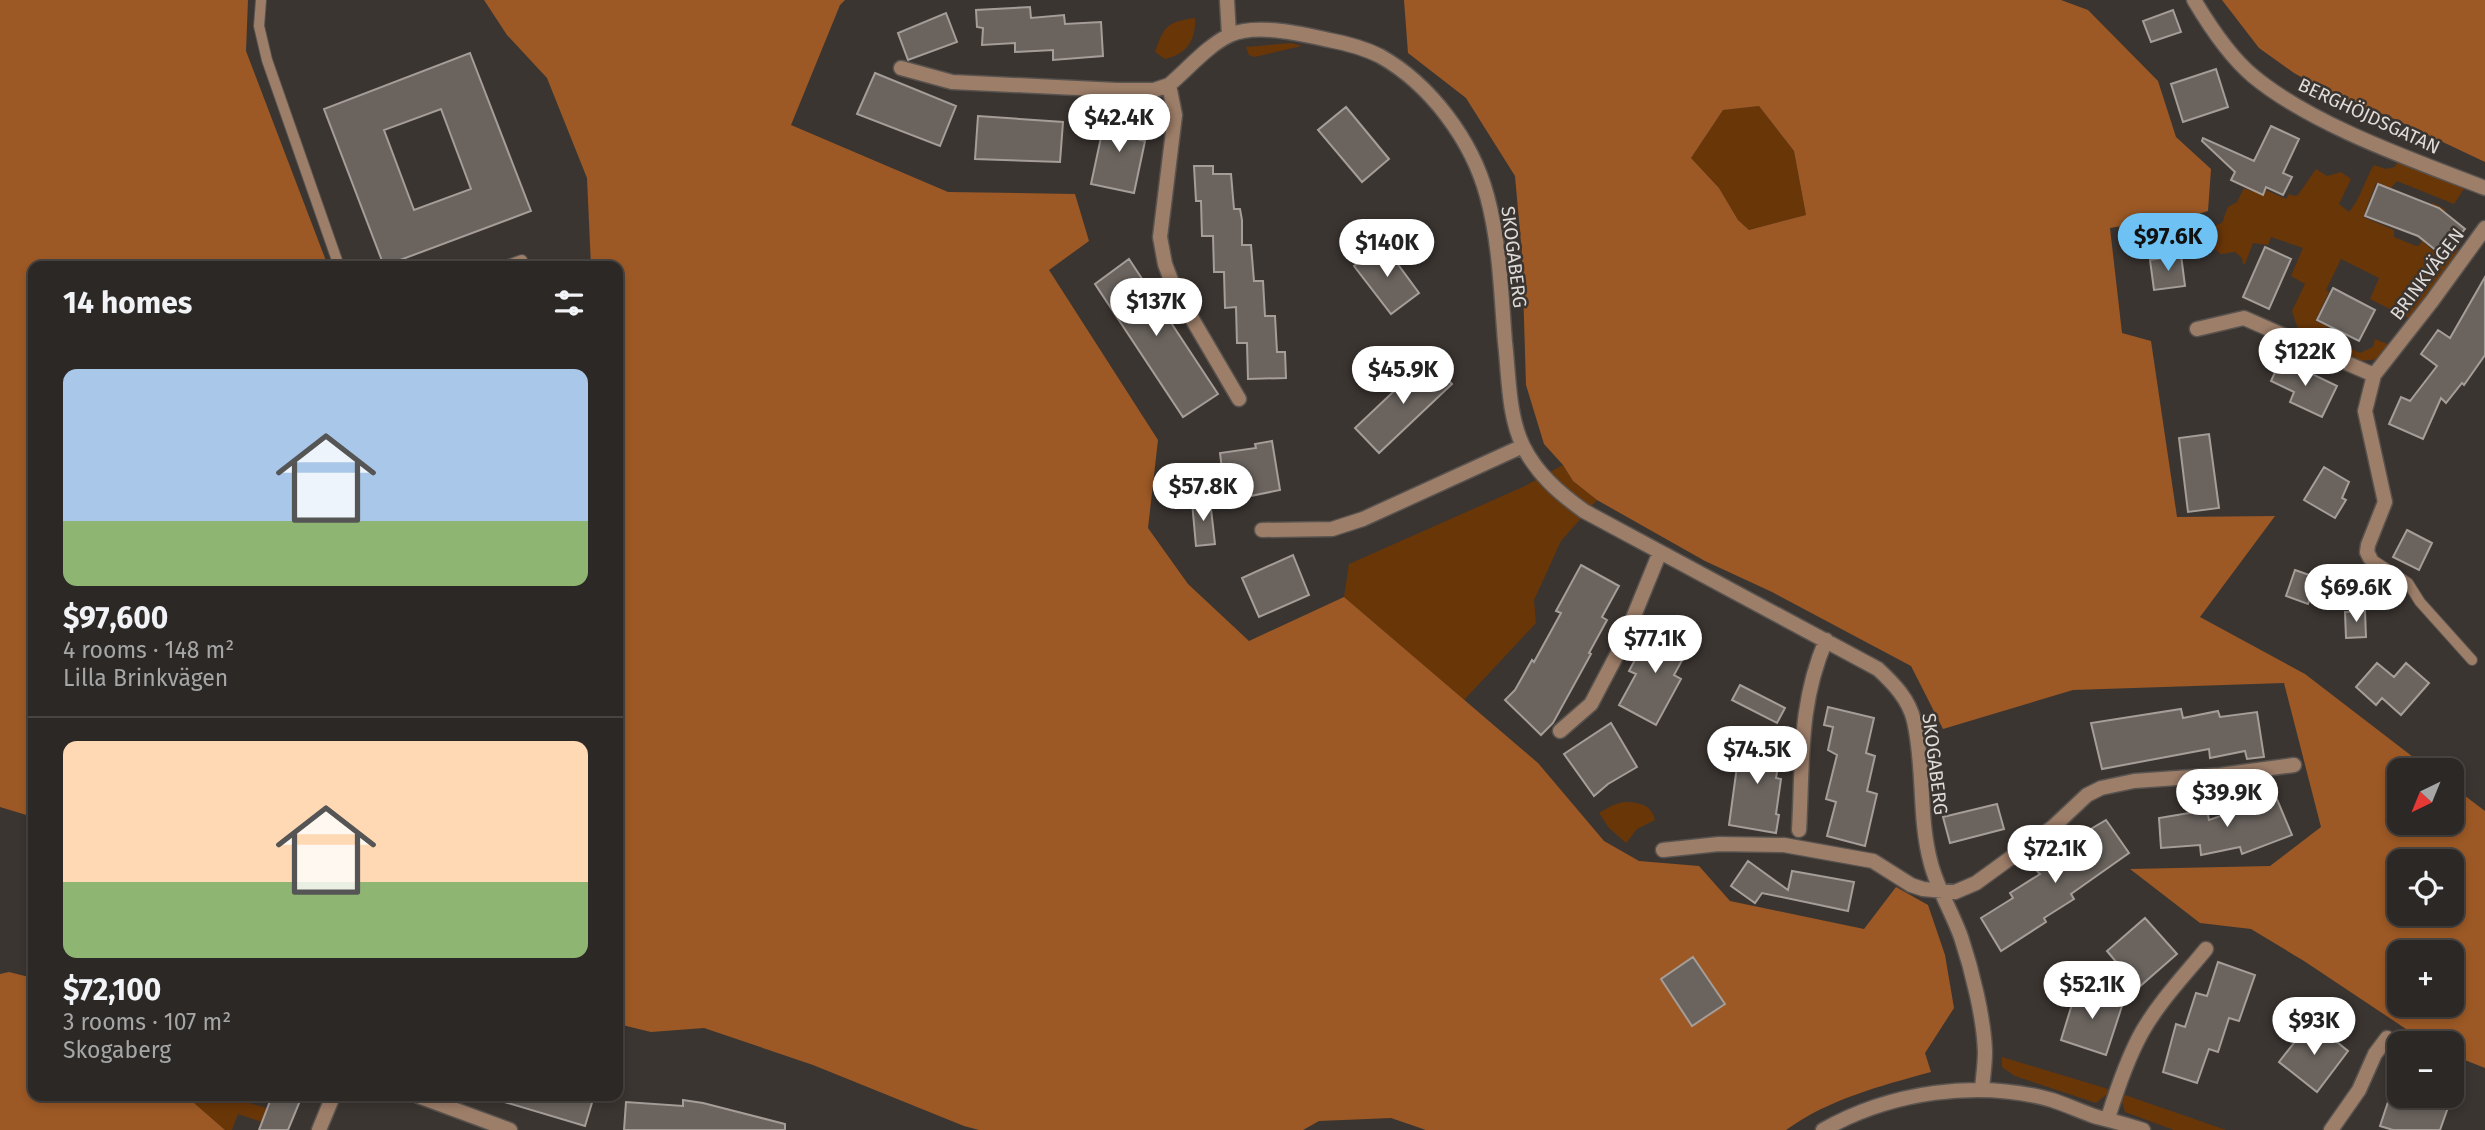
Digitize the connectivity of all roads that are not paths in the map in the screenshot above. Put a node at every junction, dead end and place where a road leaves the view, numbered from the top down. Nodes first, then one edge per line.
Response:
1 (261, 0) edge
2 (1227, 0) edge
3 (2193, 0) edge
4 (1229, 35) junction
5 (901, 68) dead end
6 (1169, 85) junction
7 (2485, 188) edge
8 (2485, 228) edge
9 (337, 261) edge
10 (2197, 329) dead end
11 (2374, 375) junction
12 (1239, 399) dead end
13 (1523, 446) junction
14 (1262, 530) dead end
15 (1660, 552) junction
16 (2370, 558) joint
17 (1826, 640) junction
18 (2472, 660) dead end
19 (1560, 731) dead end
20 (2294, 765) dead end
21 (1799, 830) dead end
22 (1663, 850) dead end
23 (1940, 891) junction
24 (2206, 949) dead end
25 (2387, 1038) dead end
26 (1982, 1089) junction
27 (331, 1101) edge
28 (432, 1101) edge
29 (2108, 1118) junction
30 (319, 1130) edge
31 (510, 1130) edge
32 (1823, 1130) edge
33 (2144, 1130) edge
34 (2331, 1130) edge

1 - 9 lane
2 - 4 street
3 - 7 street, BERGHÖJDSGATAN
4 - 6 street
4 - 13 street, SKOGABERG
5 - 6 street
6 - 12 street
8 - 11 street, BRINKVÄGEN
10 - 11 street
11 - 16 street, BRINKVÄGEN
13 - 14 street
13 - 15 street, SKOGABERG
15 - 17 street, SKOGABERG
15 - 19 street
16 - 18 lane, BRINKVÄGEN
17 - 21 street
17 - 23 street, SKOGABERG
20 - 23 street
22 - 23 street
23 - 26 street, SKOGABERG
24 - 29 street
25 - 34 street
26 - 29 street
26 - 32 street
27 - 30 street
28 - 31 street
29 - 33 street

